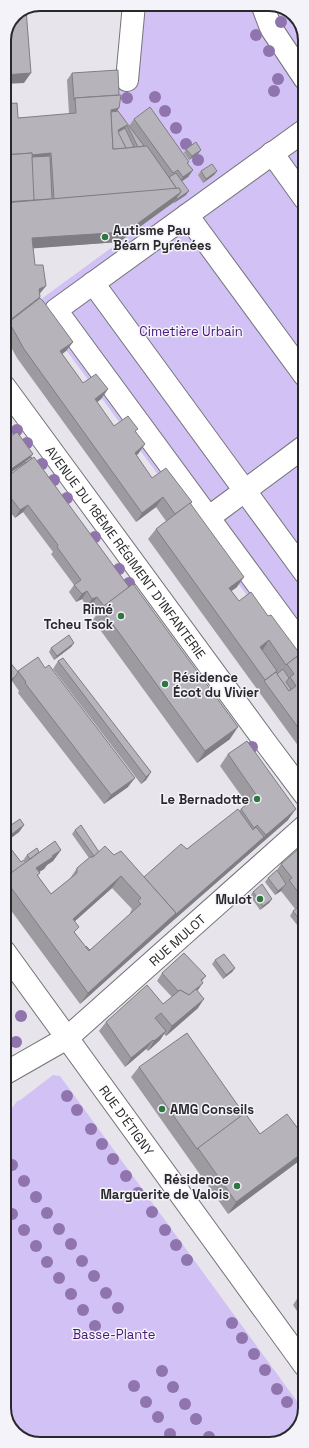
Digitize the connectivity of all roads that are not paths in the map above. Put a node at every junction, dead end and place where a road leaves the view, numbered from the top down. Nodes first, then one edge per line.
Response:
1 (133, 11) edge
2 (265, 11) edge
3 (298, 69) edge
4 (126, 80) dead end
5 (298, 135) edge
6 (272, 153) junction
7 (298, 189) edge
8 (187, 215) junction
9 (93, 283) junction
10 (298, 366) edge
11 (11, 396) edge
12 (298, 451) edge
13 (245, 491) junction
14 (208, 518) junction
15 (298, 563) edge
16 (298, 640) edge
17 (298, 786) edge
18 (298, 832) edge
19 (11, 961) edge
20 (67, 1038) junction
21 (11, 1070) edge
22 (298, 1356) edge

1 - 4 street
2 - 3 street
5 - 6 street
6 - 7 street
6 - 8 street
8 - 9 street
8 - 10 street
9 - 13 street
9 - 14 street
11 - 17 street, AVENUE DU 18ÈME RÉGIMENT D'INFANTERIE
12 - 13 street
13 - 14 street
13 - 15 street
14 - 16 street
18 - 20 street, RUE MULOT
19 - 20 street, RUE D'ÉTIGNY
20 - 21 street, RUE MULOT
20 - 22 street, RUE D'ÉTIGNY

